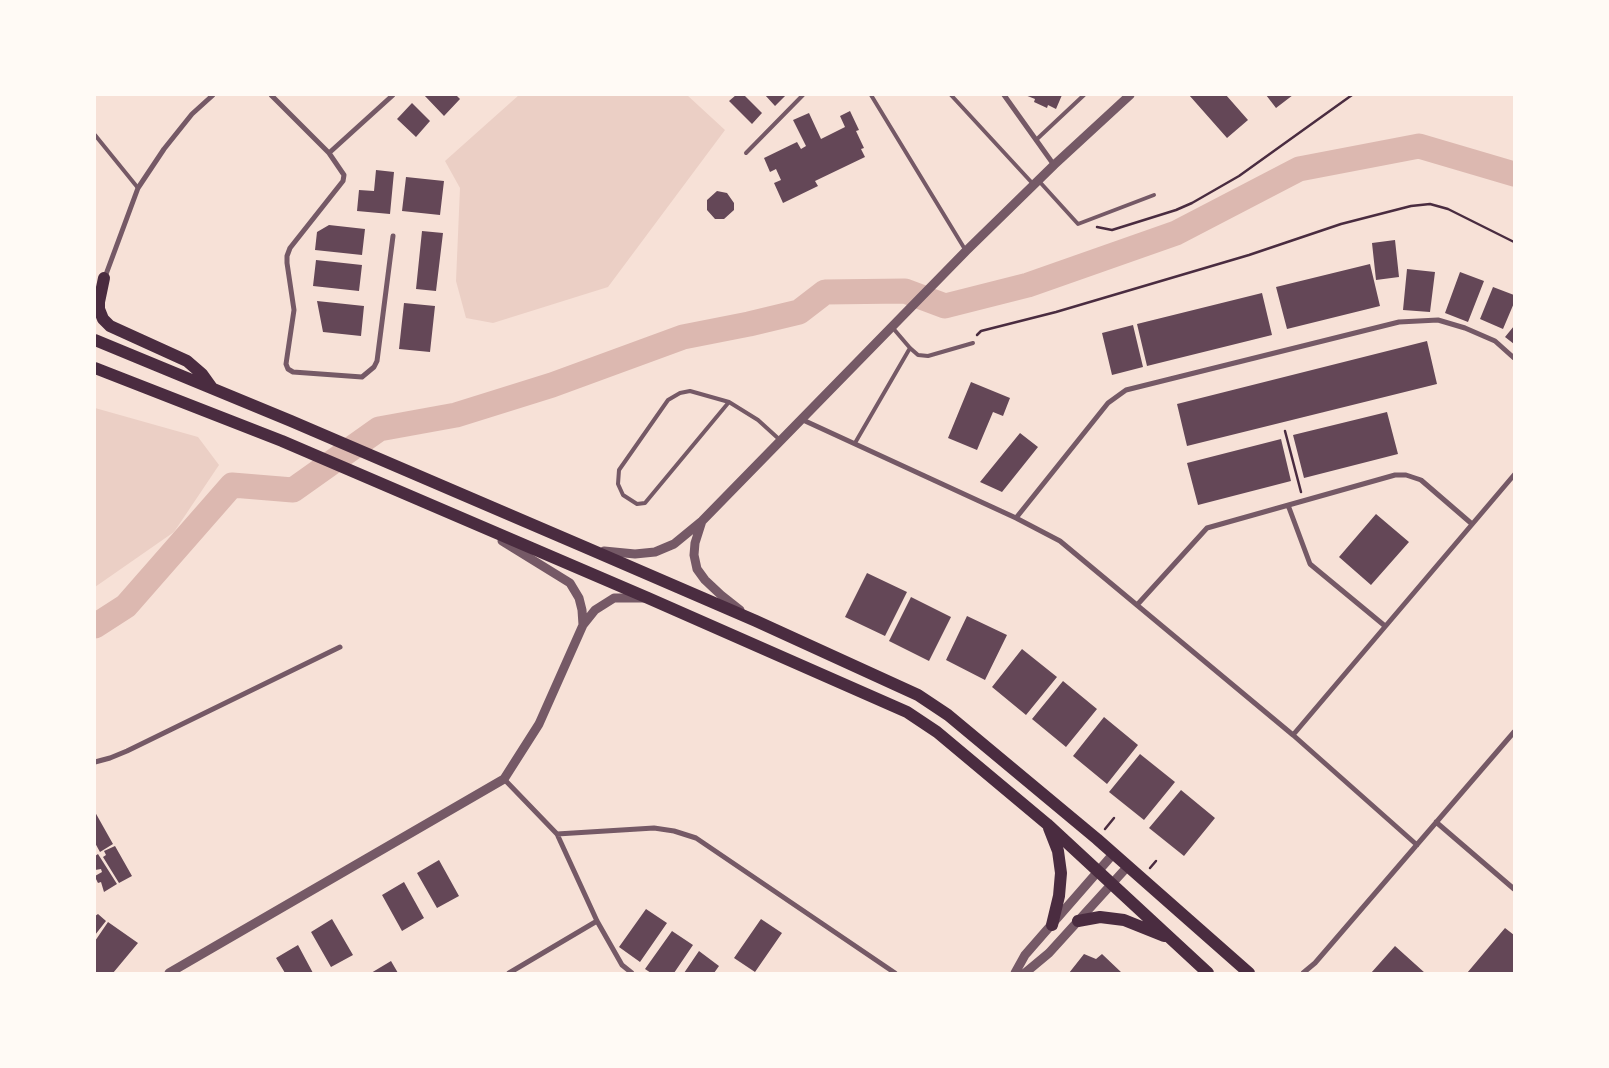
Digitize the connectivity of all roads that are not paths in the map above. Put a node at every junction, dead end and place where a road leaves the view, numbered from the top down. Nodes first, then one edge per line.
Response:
1 (214, 95) edge
2 (271, 95) edge
3 (393, 95) edge
4 (803, 95) edge
5 (871, 95) edge
6 (951, 95) edge
7 (1004, 95) edge
8 (1084, 95) edge
9 (1130, 95) edge
10 (95, 135) edge
11 (1036, 140) junction
12 (329, 153) junction
13 (746, 153) dead end
14 (1054, 165) junction
15 (1036, 182) junction
16 (138, 188) junction
17 (1154, 195) dead end
18 (393, 236) dead end
19 (966, 251) junction
20 (104, 278) junction
21 (95, 289) edge
22 (892, 327) junction
23 (95, 340) edge
24 (973, 343) road end
25 (910, 348) junction
26 (1514, 358) edge
27 (95, 368) edge
28 (212, 388) junction
29 (729, 402) junction
30 (803, 420) junction
31 (782, 441) junction
32 (854, 443) junction
33 (1514, 475) edge
34 (1288, 504) junction
35 (1016, 518) junction
36 (702, 521) junction
37 (1472, 524) junction
38 (482, 528) junction
39 (587, 548) junction
40 (648, 598) junction
41 (1137, 604) junction
42 (756, 621) junction
43 (583, 625) junction
44 (1385, 626) junction
45 (340, 647) dead end
46 (1514, 732) edge
47 (1292, 735) junction
48 (95, 762) edge
49 (504, 779) junction
50 (1436, 822) junction
51 (1047, 824) junction
52 (557, 834) junction
53 (1416, 845) junction
54 (1114, 853) junction
55 (1128, 866) junction
56 (1098, 872) junction
57 (1112, 884) junction
58 (1514, 889) edge
59 (597, 921) junction
60 (1078, 921) junction
61 (1052, 925) junction
62 (1171, 938) junction
63 (1314, 963) junction
64 (169, 973) edge
65 (509, 973) edge
66 (632, 973) edge
67 (895, 973) edge
68 (1015, 973) edge
69 (1024, 973) edge
70 (1208, 973) edge
71 (1249, 973) edge
72 (1303, 973) edge
73 (1309, 973) edge

1 - 16 street
2 - 12 street
3 - 12 street
4 - 13 lane
5 - 19 lane
6 - 15 lane
7 - 11 street
8 - 11 lane
9 - 14 street
10 - 16 lane
11 - 14 street
12 - 18 street
14 - 15 street
15 - 17 lane
15 - 19 street
16 - 20 street
19 - 22 street
20 - 21 main road
20 - 28 main road
22 - 25 lane
22 - 30 street
23 - 28 main road
24 - 25 lane
25 - 32 lane
26 - 35 street
27 - 38 main road
28 - 39 main road
29 - 29 lane
29 - 31 lane
30 - 31 street
30 - 32 street
31 - 36 street
32 - 35 street
33 - 37 street
34 - 37 street
34 - 41 street
34 - 44 street
35 - 41 street
36 - 39 street
36 - 42 street
37 - 44 street
38 - 40 main road
38 - 43 street
39 - 42 main road
40 - 43 street
40 - 51 main road
41 - 47 street
42 - 54 main road
43 - 49 street
44 - 47 street
45 - 48 street
46 - 50 street
47 - 53 street
49 - 52 street
49 - 64 street
50 - 53 street
50 - 58 street
51 - 56 main road
51 - 61 main road
52 - 59 street
52 - 67 street
53 - 63 street
54 - 55 main road
54 - 56 street
55 - 57 street
55 - 71 main road
56 - 57 main road
56 - 61 street
57 - 60 street
57 - 62 main road
59 - 65 street
59 - 66 street
60 - 62 main road
60 - 69 street
61 - 68 street
62 - 70 main road
63 - 72 street
63 - 73 street

